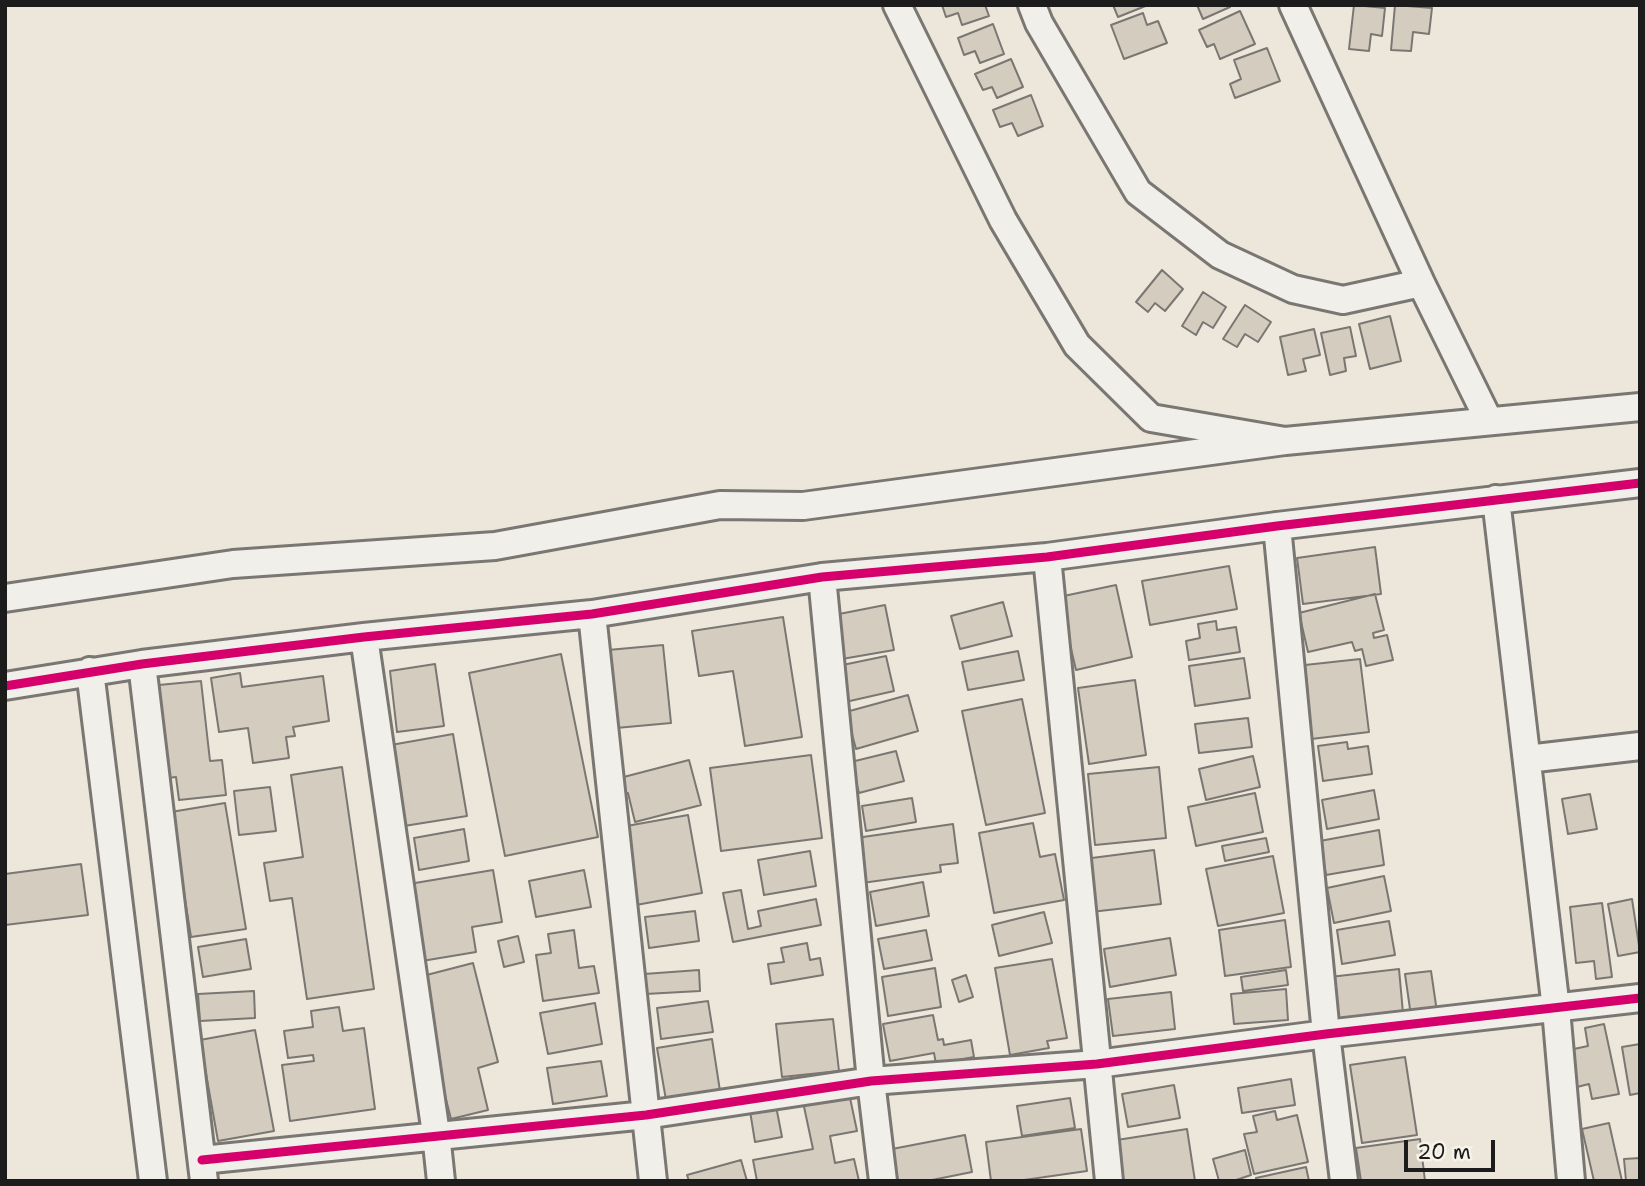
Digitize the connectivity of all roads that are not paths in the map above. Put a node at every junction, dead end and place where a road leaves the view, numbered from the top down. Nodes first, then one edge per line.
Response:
1 (897, 5) edge
2 (1032, 5) edge
3 (1293, 5) edge
4 (1421, 283) junction
5 (1640, 407) edge
6 (1489, 421) junction
7 (1285, 441) junction
8 (1640, 482) edge
9 (1496, 499) junction
10 (1277, 526) junction
11 (1047, 558) junction
12 (822, 577) junction
13 (5, 598) edge
14 (592, 614) junction
15 (364, 637) junction
16 (142, 664) junction
17 (90, 671) junction
18 (5, 686) edge
19 (1640, 746) edge
20 (1527, 759) junction
21 (1640, 999) edge
22 (1556, 1009) junction
23 (1326, 1034) junction
24 (1097, 1064) junction
25 (871, 1081) junction
26 (646, 1115) junction
27 (436, 1134) junction
28 (203, 1170) edge
29 (153, 1181) edge
30 (441, 1181) edge
31 (653, 1181) edge
32 (883, 1181) edge
33 (1109, 1181) edge
34 (1344, 1181) edge
35 (1571, 1181) edge

1 - 7 street
2 - 4 street
3 - 4 street
4 - 6 street
5 - 6 street
6 - 7 street
7 - 13 street
8 - 9 street
9 - 10 street
9 - 20 street
10 - 11 street
10 - 23 street
11 - 12 street
11 - 24 street
12 - 14 street
12 - 25 street
14 - 15 street
14 - 26 street
15 - 16 street
15 - 27 street
16 - 17 street
16 - 28 street
17 - 18 street
17 - 29 street
19 - 20 street
20 - 22 street
21 - 22 street
22 - 23 street
22 - 35 street
23 - 24 street
23 - 34 street
24 - 25 street
24 - 33 street
25 - 26 street
25 - 32 street
26 - 27 street
26 - 31 street
27 - 28 street
27 - 30 street

